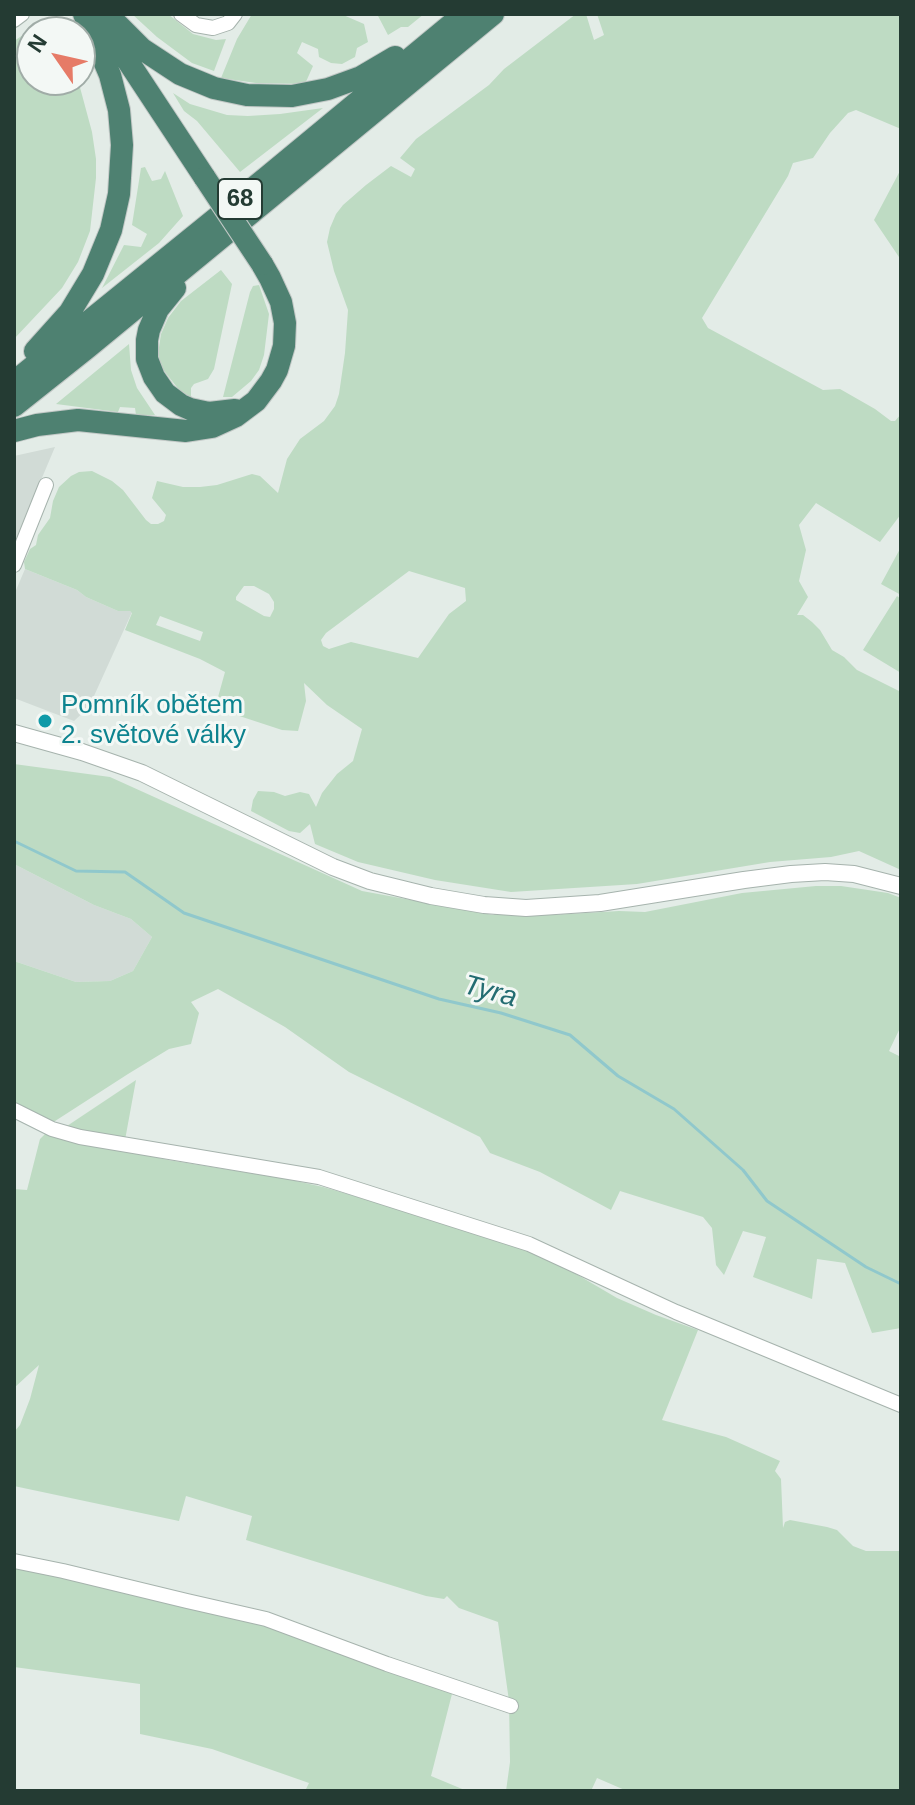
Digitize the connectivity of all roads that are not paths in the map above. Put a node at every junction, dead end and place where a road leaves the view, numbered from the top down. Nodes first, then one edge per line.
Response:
1 (22, 14) edge
2 (84, 14) edge
3 (96, 14) edge
4 (107, 14) edge
5 (181, 14) edge
6 (235, 14) edge
7 (461, 14) edge
8 (493, 14) edge
9 (14, 20) edge
10 (228, 232) junction
11 (14, 371) edge
12 (14, 382) edge
13 (256, 401) junction
14 (14, 406) edge
15 (14, 431) edge
16 (46, 485) dead end
17 (14, 565) edge
18 (14, 733) edge
19 (901, 886) edge
20 (14, 1110) edge
21 (901, 1405) edge
22 (14, 1561) edge
23 (511, 1706) dead end

1 - 9 street
2 - 11 highway
3 - 13 highway, bridge
4 - 7 highway
5 - 6 street
7 - 12 highway, 68
8 - 10 highway, 68
10 - 13 highway
10 - 14 highway, 68
13 - 15 highway
16 - 17 street
18 - 19 street
20 - 21 street
22 - 23 street

